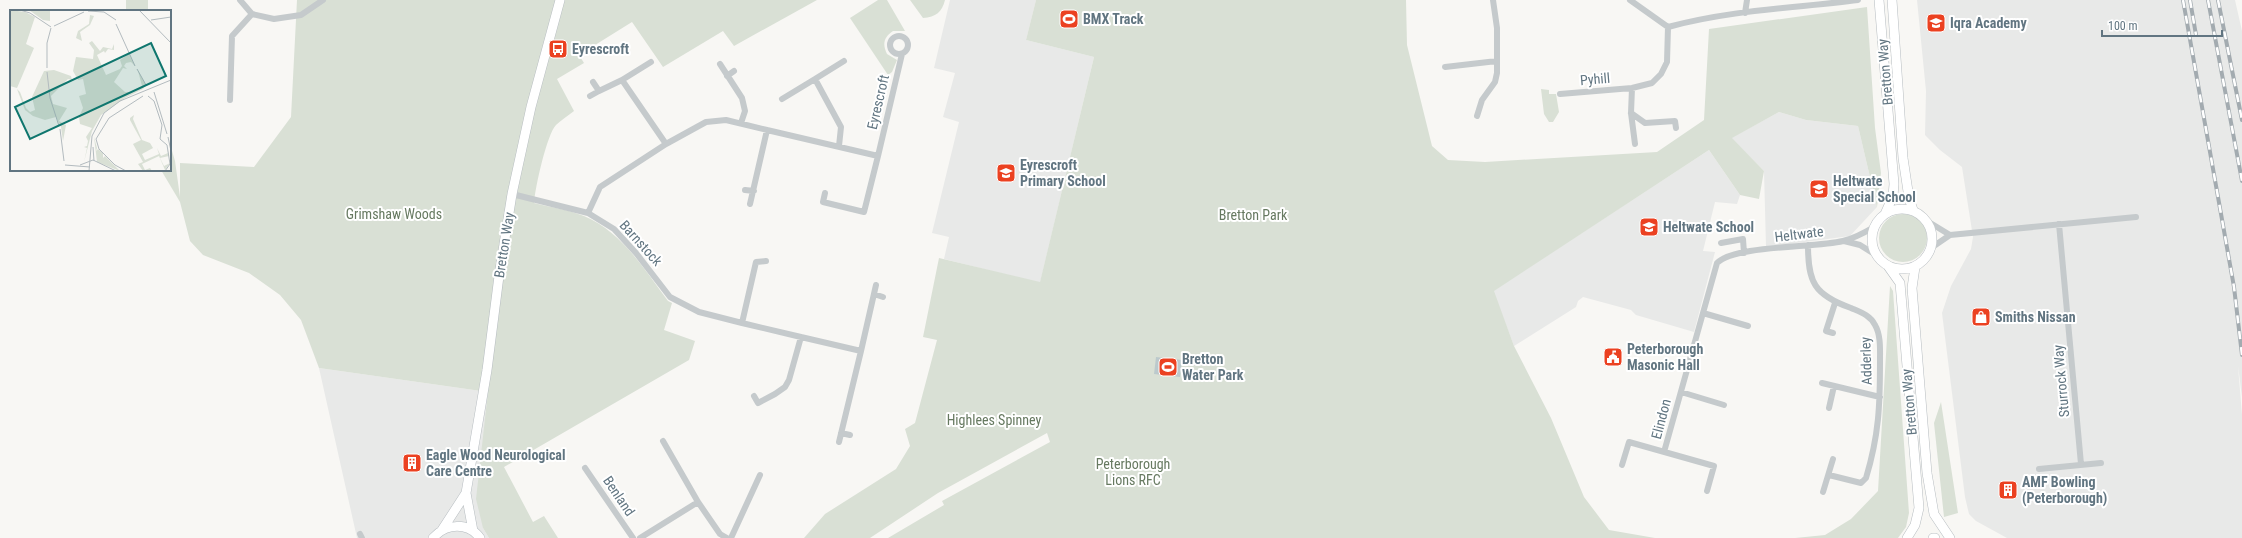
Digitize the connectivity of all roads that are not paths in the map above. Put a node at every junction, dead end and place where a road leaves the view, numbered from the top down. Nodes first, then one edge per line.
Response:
1 (240, 0) edge
2 (323, 0) edge
3 (560, 0) edge
4 (1493, 0) edge
5 (1630, 0) edge
6 (1747, 0) edge
7 (1858, 0) edge
8 (1879, 0) edge
9 (1892, 0) edge
10 (1745, 13) junction
11 (252, 14) junction
12 (1668, 27) junction
13 (902, 54) dead end
14 (844, 61) dead end
15 (1497, 61) junction
16 (651, 62) dead end
17 (720, 64) dead end
18 (1445, 68) dead end
19 (734, 71) dead end
20 (727, 76) junction
21 (815, 79) junction
22 (622, 80) junction
23 (594, 82) dead end
24 (1632, 88) junction
25 (599, 91) junction
26 (1560, 94) dead end
27 (590, 96) dead end
28 (782, 99) dead end
29 (230, 100) dead end
30 (1631, 113) junction
31 (1477, 116) dead end
32 (741, 123) junction
33 (1676, 128) dead end
34 (767, 130) junction
35 (666, 144) junction
36 (1634, 144) dead end
37 (839, 146) junction
38 (878, 156) junction
39 (745, 190) dead end
40 (754, 191) junction
41 (825, 193) dead end
42 (512, 194) junction
43 (750, 204) dead end
44 (1913, 210) junction
45 (588, 212) junction
46 (1885, 214) junction
47 (2136, 217) dead end
48 (1927, 221) junction
49 (2059, 224) junction
50 (1874, 227) junction
51 (1950, 235) junction
52 (1843, 241) junction
53 (1721, 243) dead end
54 (1808, 245) junction
55 (1931, 248) junction
56 (1744, 253) junction
57 (1876, 255) junction
58 (766, 261) dead end
59 (1888, 266) junction
60 (1914, 267) junction
61 (876, 285) dead end
62 (874, 294) junction
63 (883, 296) dead end
64 (1835, 303) junction
65 (1703, 313) junction
66 (742, 323) junction
67 (1748, 326) dead end
68 (1834, 333) dead end
69 (801, 337) junction
70 (861, 351) junction
71 (1822, 383) dead end
72 (1834, 386) junction
73 (1681, 392) junction
74 (754, 396) dead end
75 (1880, 397) junction
76 (1724, 405) dead end
77 (1829, 408) dead end
78 (841, 433) junction
79 (850, 435) dead end
80 (663, 441) dead end
81 (839, 442) dead end
82 (1664, 452) junction
83 (1833, 459) dead end
84 (2101, 463) dead end
85 (2081, 464) junction
86 (1622, 465) dead end
87 (585, 468) dead end
88 (2038, 469) dead end
89 (760, 475) dead end
90 (1829, 475) junction
91 (1864, 481) junction
92 (1872, 483) dead end
93 (1708, 491) dead end
94 (1823, 492) dead end
95 (466, 493) junction
96 (698, 502) junction
97 (442, 530) junction
98 (473, 531) junction
99 (433, 538) edge
100 (480, 538) edge
101 (633, 538) edge
102 (640, 538) edge
103 (727, 538) edge
104 (731, 538) edge
105 (1907, 538) edge
106 (1950, 538) edge

1 - 11 street
2 - 11 street
3 - 42 street, Bretton Way
4 - 15 street
5 - 12 street
6 - 10 street
7 - 10 street
8 - 46 street, Bretton Way
9 - 44 street, Bretton Way
10 - 12 street
11 - 29 street
12 - 24 street, Pyhill
13 - 38 street, Eyrescroft
14 - 21 street
15 - 18 street
15 - 31 street
16 - 22 street
17 - 20 street
19 - 20 street
20 - 32 street
21 - 28 street
21 - 37 street
22 - 25 street
22 - 35 street
23 - 25 street
24 - 26 street, Pyhill
24 - 30 street
25 - 27 street
30 - 33 street
30 - 36 street
32 - 34 street
32 - 35 street
34 - 37 street
34 - 40 street
35 - 45 street
37 - 38 street
38 - 41 street, Eyrescroft
39 - 40 street
40 - 43 street
42 - 45 street, Barnstock
42 - 95 street, Bretton Way
44 - 46 street
44 - 48 street
45 - 66 street, Barnstock
46 - 50 street
47 - 49 street
48 - 51 street
48 - 55 street
49 - 51 street
49 - 85 street, Sturrock Way
50 - 52 street, Heltwate
50 - 57 street
51 - 55 street
52 - 54 street, Heltwate
52 - 57 street, Heltwate
53 - 56 street
54 - 56 street, Heltwate
54 - 64 street, Adderley
55 - 60 street
56 - 65 street, Heltwate
57 - 59 street
58 - 66 street
59 - 60 street
59 - 105 street, Bretton Way
60 - 106 street, Bretton Way
61 - 62 street
62 - 63 street
62 - 70 street
64 - 68 street
64 - 75 street, Adderley
65 - 67 street
65 - 73 street, Elindon
66 - 69 street, Barnstock
69 - 70 street, Barnstock
69 - 74 street
70 - 78 street
71 - 72 street, Adderley
72 - 75 street, Adderley
72 - 77 street
73 - 76 street, Elindon
73 - 82 street, Elindon
75 - 91 street, Adderley
78 - 79 street
78 - 81 street
80 - 96 street
82 - 86 street, Elindon
82 - 93 street, Elindon
83 - 90 street
84 - 85 street
85 - 88 street
87 - 101 street, Benland
89 - 104 street
90 - 91 street
90 - 94 street
91 - 92 street
95 - 97 street, Bretton Way
95 - 98 street, Bretton Way
96 - 102 street
96 - 103 street
97 - 98 street
97 - 99 street, Bretton Way
98 - 100 street

